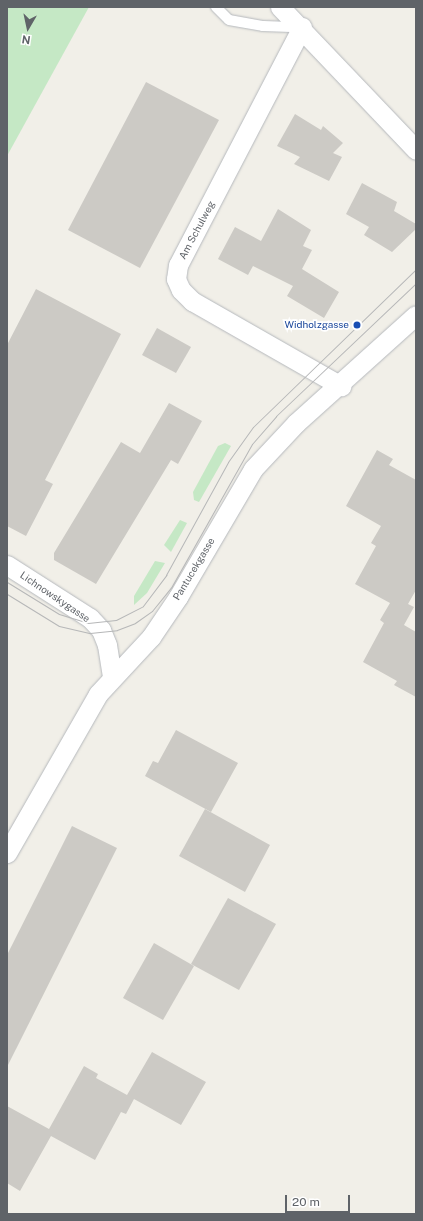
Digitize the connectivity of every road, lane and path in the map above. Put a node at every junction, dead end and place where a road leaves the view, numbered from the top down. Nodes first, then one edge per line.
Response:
1 (216, 7) edge
2 (280, 7) edge
3 (302, 27) junction
4 (416, 150) edge
5 (416, 315) edge
6 (340, 386) junction
7 (7, 565) edge
8 (112, 677) junction
9 (7, 853) edge

1 - 3 lane
2 - 3 street
3 - 4 street
3 - 6 street, Am Schulweg
5 - 6 street, Pantucekgasse
6 - 8 street, Pantucekgasse
7 - 8 street, Lichnowskygasse
8 - 9 street, Pantucekgasse

